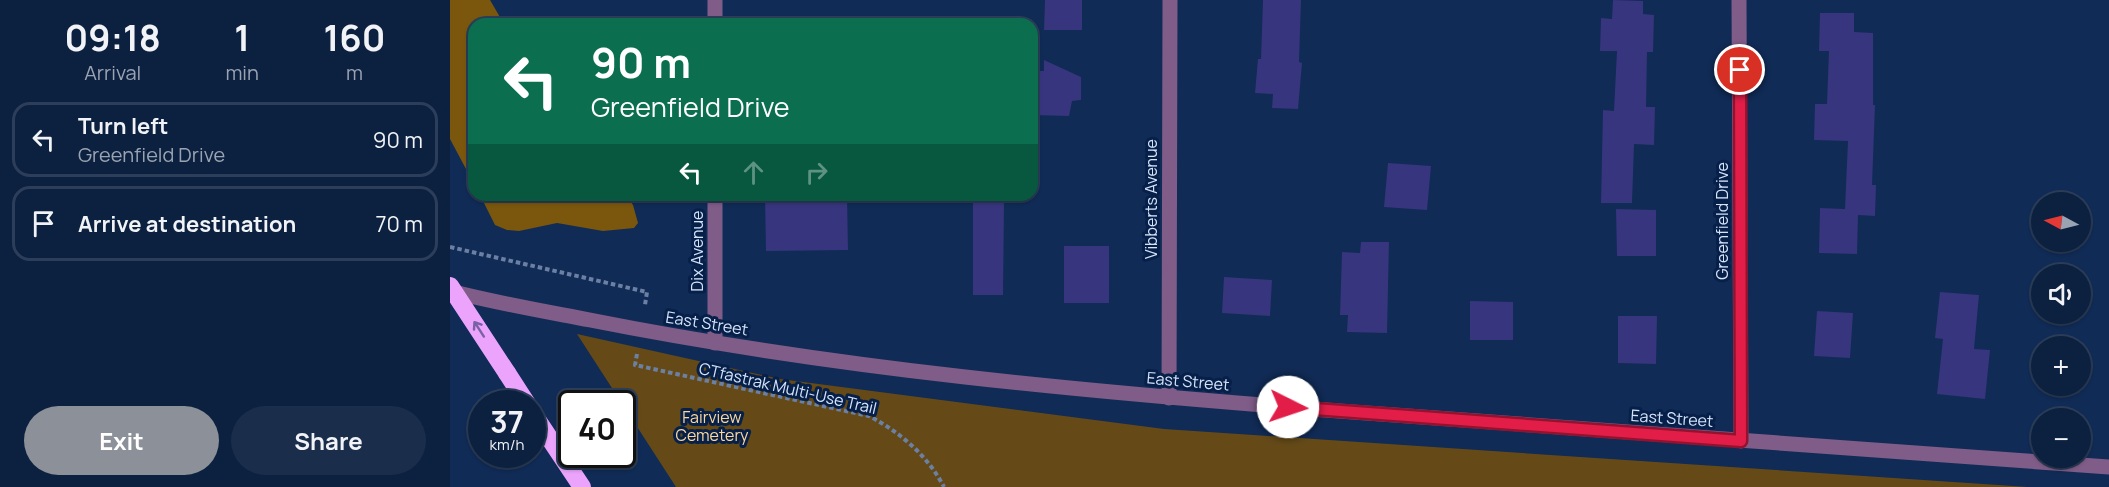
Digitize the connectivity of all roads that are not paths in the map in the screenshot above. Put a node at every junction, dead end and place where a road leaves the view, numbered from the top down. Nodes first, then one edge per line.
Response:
1 (714, 0) edge
2 (1170, 0) edge
3 (1739, 0) edge
4 (715, 18) edge
5 (715, 201) edge
6 (450, 286) edge
7 (450, 291) edge
8 (715, 343) junction
9 (518, 390) edge
10 (1169, 398) junction
11 (546, 433) edge
12 (1741, 441) junction
13 (2109, 467) edge
14 (582, 487) edge

1 - 4 street
2 - 10 street, Vibberts Avenue
3 - 12 street, Greenfield Drive
5 - 8 street, Dix Avenue
9 -> 6 highway, bridge
7 - 8 street, East Street
8 - 10 street, East Street
10 - 12 street, East Street
11 - 14 highway
12 - 13 street, East Street

